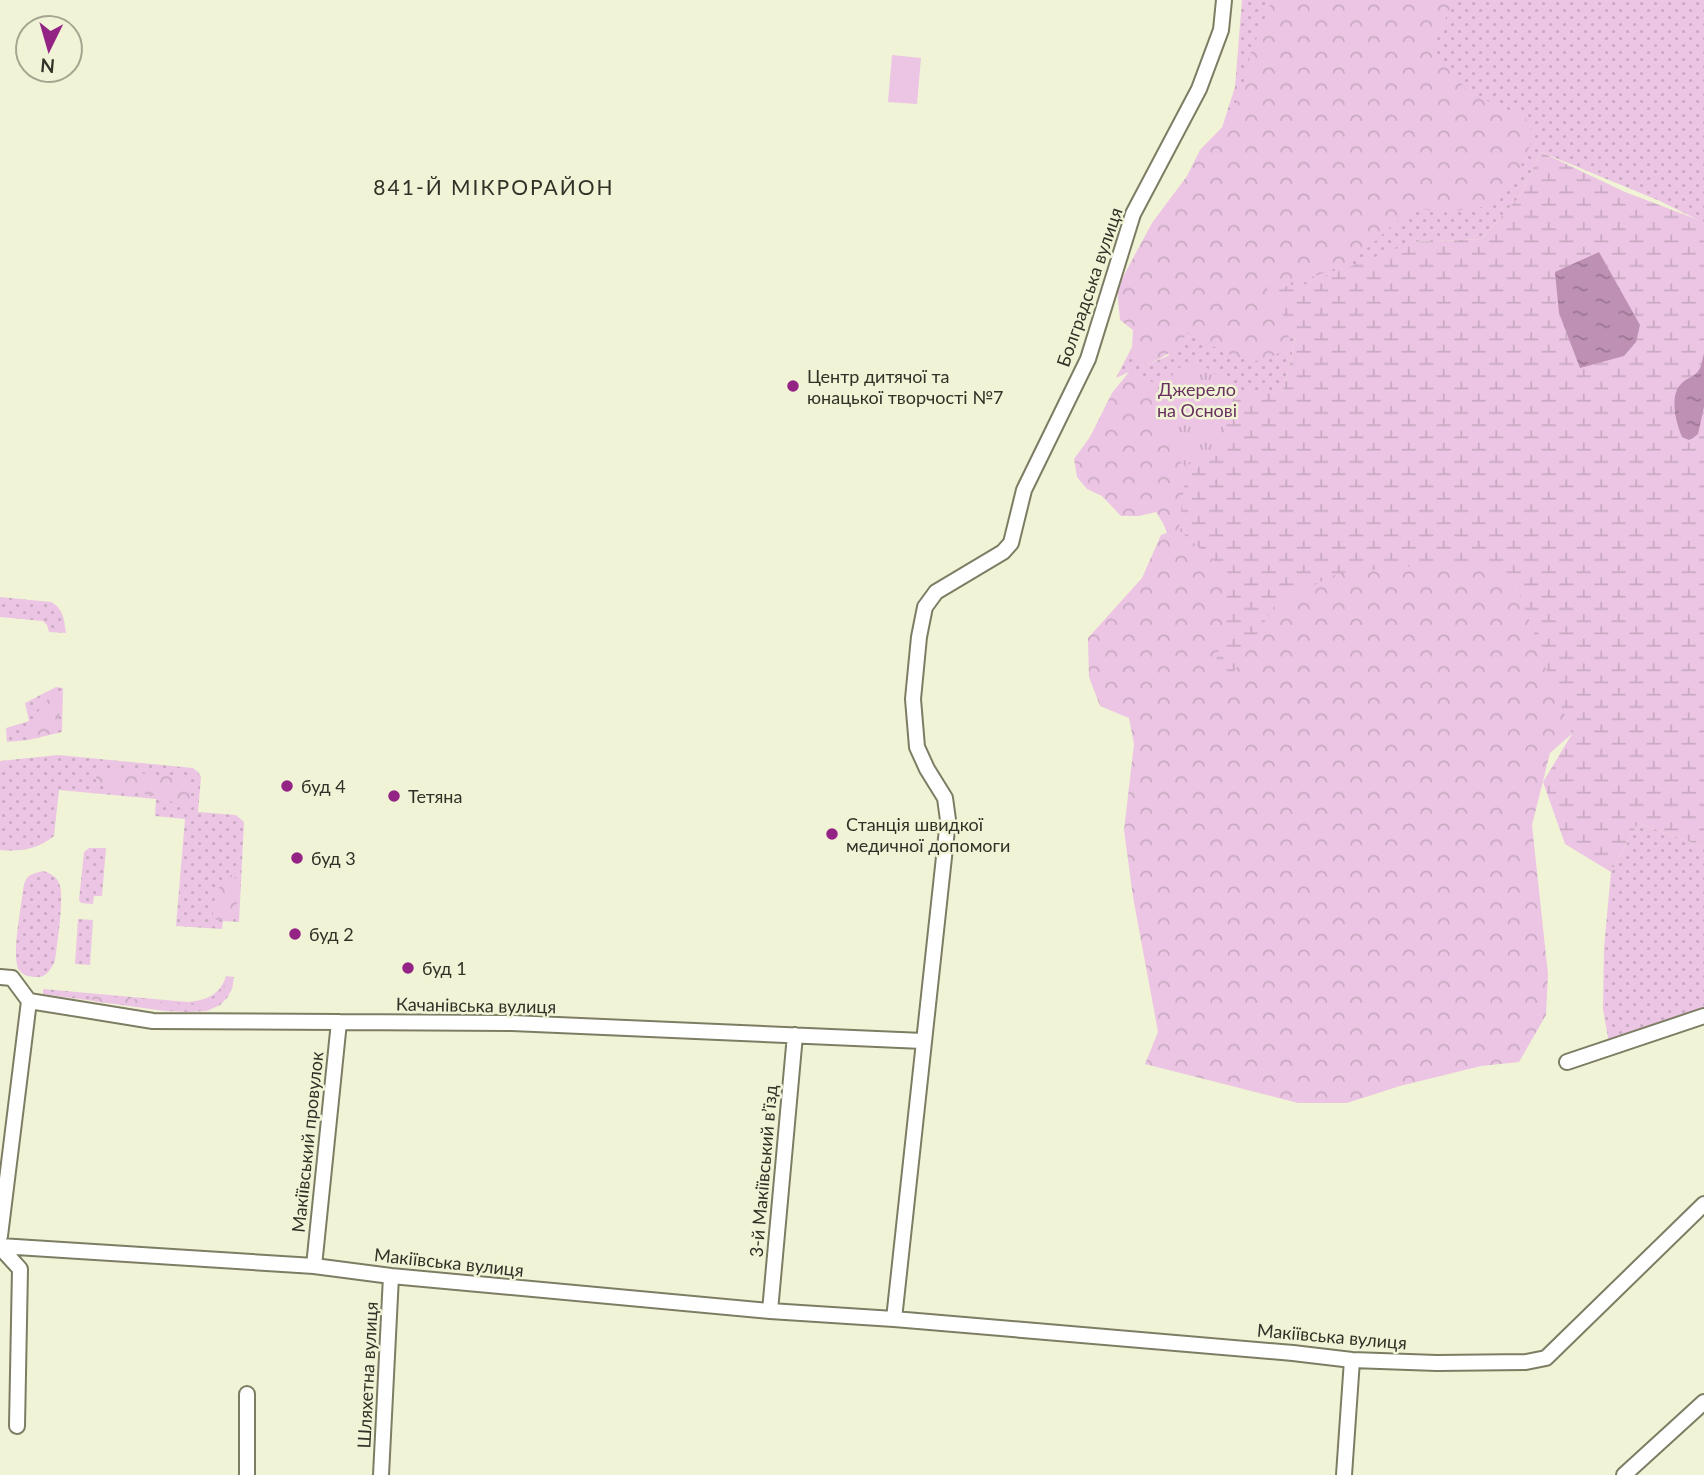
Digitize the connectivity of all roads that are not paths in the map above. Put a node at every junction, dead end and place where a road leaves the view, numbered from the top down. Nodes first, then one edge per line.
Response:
1 (1224, 0) edge
2 (0, 977) edge
3 (29, 1001) junction
4 (1704, 1016) edge
5 (339, 1022) junction
6 (795, 1035) junction
7 (923, 1041) junction
8 (1567, 1062) dead end
9 (1704, 1204) edge
10 (0, 1236) edge
11 (0, 1246) edge
12 (314, 1266) junction
13 (391, 1276) junction
14 (769, 1311) junction
15 (894, 1318) junction
16 (1352, 1360) junction
17 (247, 1394) dead end
18 (1704, 1402) edge
19 (17, 1426) dead end
20 (247, 1475) edge
21 (381, 1475) edge
22 (1344, 1475) edge
23 (1624, 1475) edge

1 - 7 street, Болградська вулиця
2 - 3 street
3 - 5 street, Качанівська вулиця
3 - 10 street
4 - 8 street
5 - 6 street, Качанівська вулиця
5 - 12 street, Макіївський провулок
6 - 7 street, Качанівська вулиця
6 - 14 street, 3-й Макіївський в’їзд
7 - 15 street
9 - 16 street, Макіївська вулиця
11 - 12 street, Макіївська вулиця
11 - 19 street
12 - 13 street, Макіївська вулиця
13 - 14 street, Макіївська вулиця
13 - 21 street, Шляхетна вулиця
14 - 15 street, Макіївська вулиця
15 - 16 street, Макіївська вулиця
16 - 22 street
17 - 20 street
18 - 23 street

